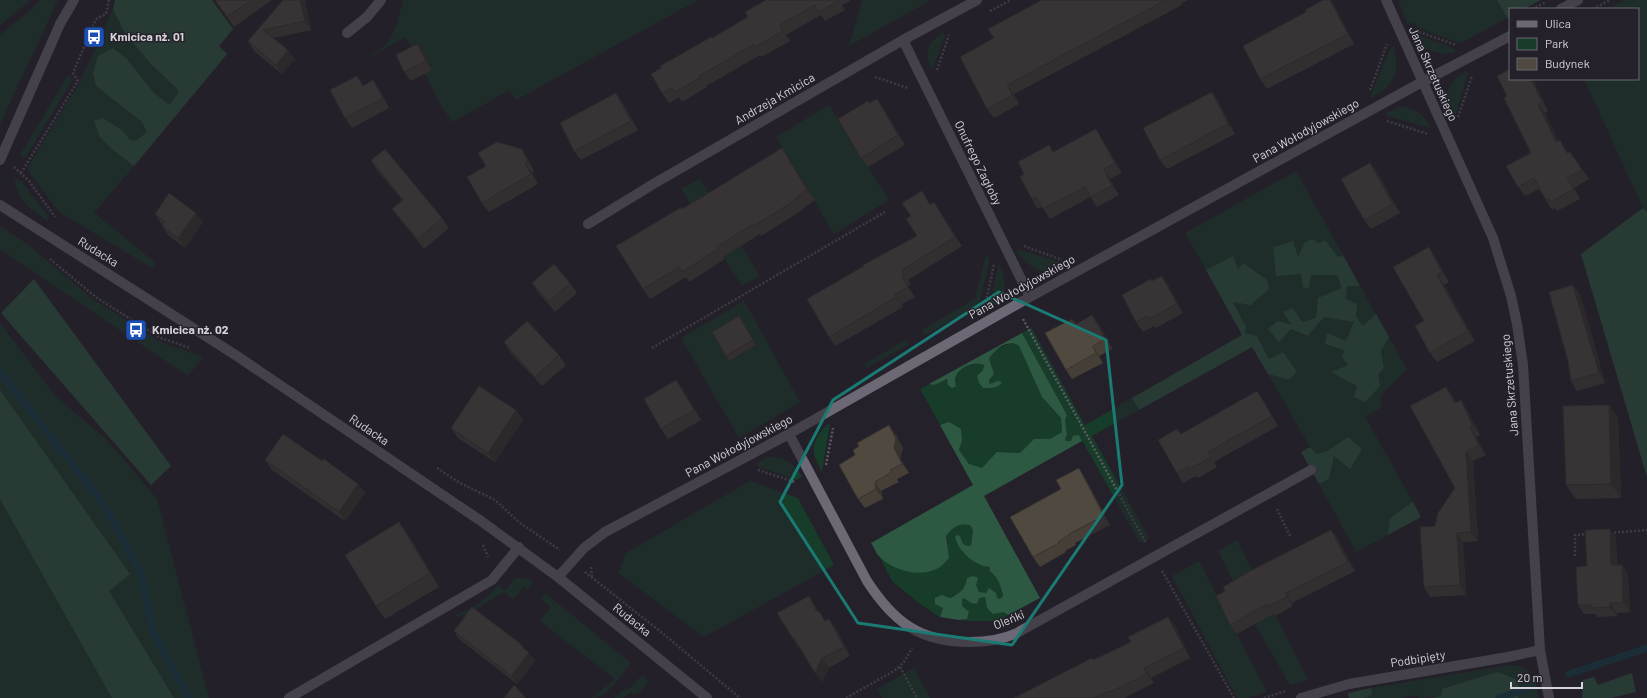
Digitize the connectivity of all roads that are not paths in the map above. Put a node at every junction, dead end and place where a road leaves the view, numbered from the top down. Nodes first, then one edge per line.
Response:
1 (74, 0) edge
2 (380, 0) edge
3 (977, 0) edge
4 (1386, 0) edge
5 (1578, 0) edge
6 (1563, 8) edge
7 (347, 33) dead end
8 (1509, 37) edge
9 (903, 40) junction
10 (1422, 82) junction
11 (0, 160) edge
12 (0, 204) edge
13 (588, 224) dead end
14 (1030, 297) junction
15 (789, 434) junction
16 (1311, 470) dead end
17 (519, 547) junction
18 (558, 577) junction
19 (1540, 650) junction
20 (289, 698) edge
21 (707, 698) edge
22 (1301, 698) edge
23 (1549, 698) edge

1 - 11 street
2 - 7 street
3 - 9 street, Andrzeja Kmicica
4 - 10 street, Jana Skrzetuskiego
5 - 6 street
8 - 10 street, Pana Wołodyjowskiego
9 - 13 street, Andrzeja Kmicica
9 - 14 street, Onufrego Zagłoby
10 - 14 street, Pana Wołodyjowskiego
10 - 19 street, Jana Skrzetuskiego
12 - 17 street, Rudacka
14 - 15 street, Pana Wołodyjowskiego
15 - 16 street, Oleńki
15 - 18 street, Pana Wołodyjowskiego
17 - 18 street, Rudacka
17 - 20 street
18 - 21 street, Rudacka
19 - 22 street, Podbipięty
19 - 23 street, Jana Skrzetuskiego

